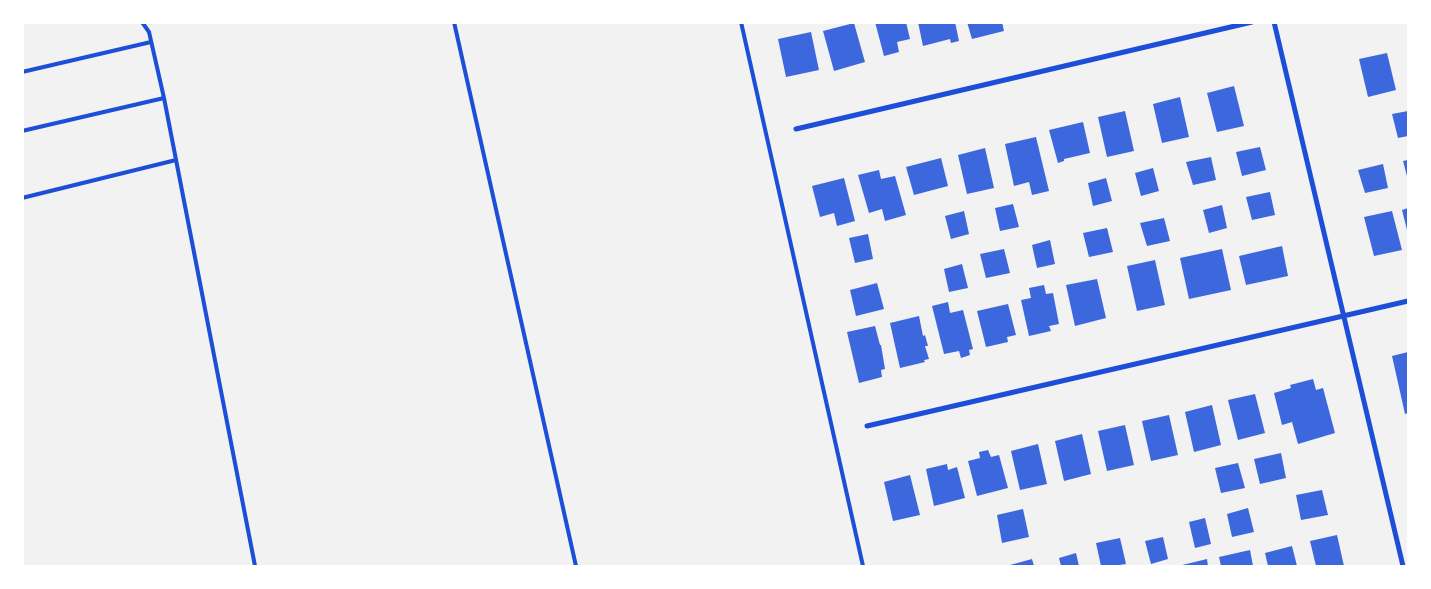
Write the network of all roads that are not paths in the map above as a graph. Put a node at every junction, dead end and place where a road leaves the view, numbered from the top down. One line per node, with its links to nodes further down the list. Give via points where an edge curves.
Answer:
1 (142, 22): 6 (lane)
2 (454, 22): 17 (lane)
3 (741, 22): 18 (lane)
4 (1252, 22): 9 (street)
5 (1274, 22): 14 (street)
6 (151, 42): 7 (lane); 8 (lane)
7 (22, 72)
8 (164, 98): 10 (lane); 11 (lane)
9 (796, 129)
10 (22, 131)
11 (176, 160): 12 (lane); 16 (lane)
12 (22, 198)
13 (1408, 300): 14 (street)
14 (1343, 316): 15 (street); 19 (street)
15 (867, 426)
16 (255, 566)
17 (576, 566)
18 (863, 566)
19 (1403, 566)

